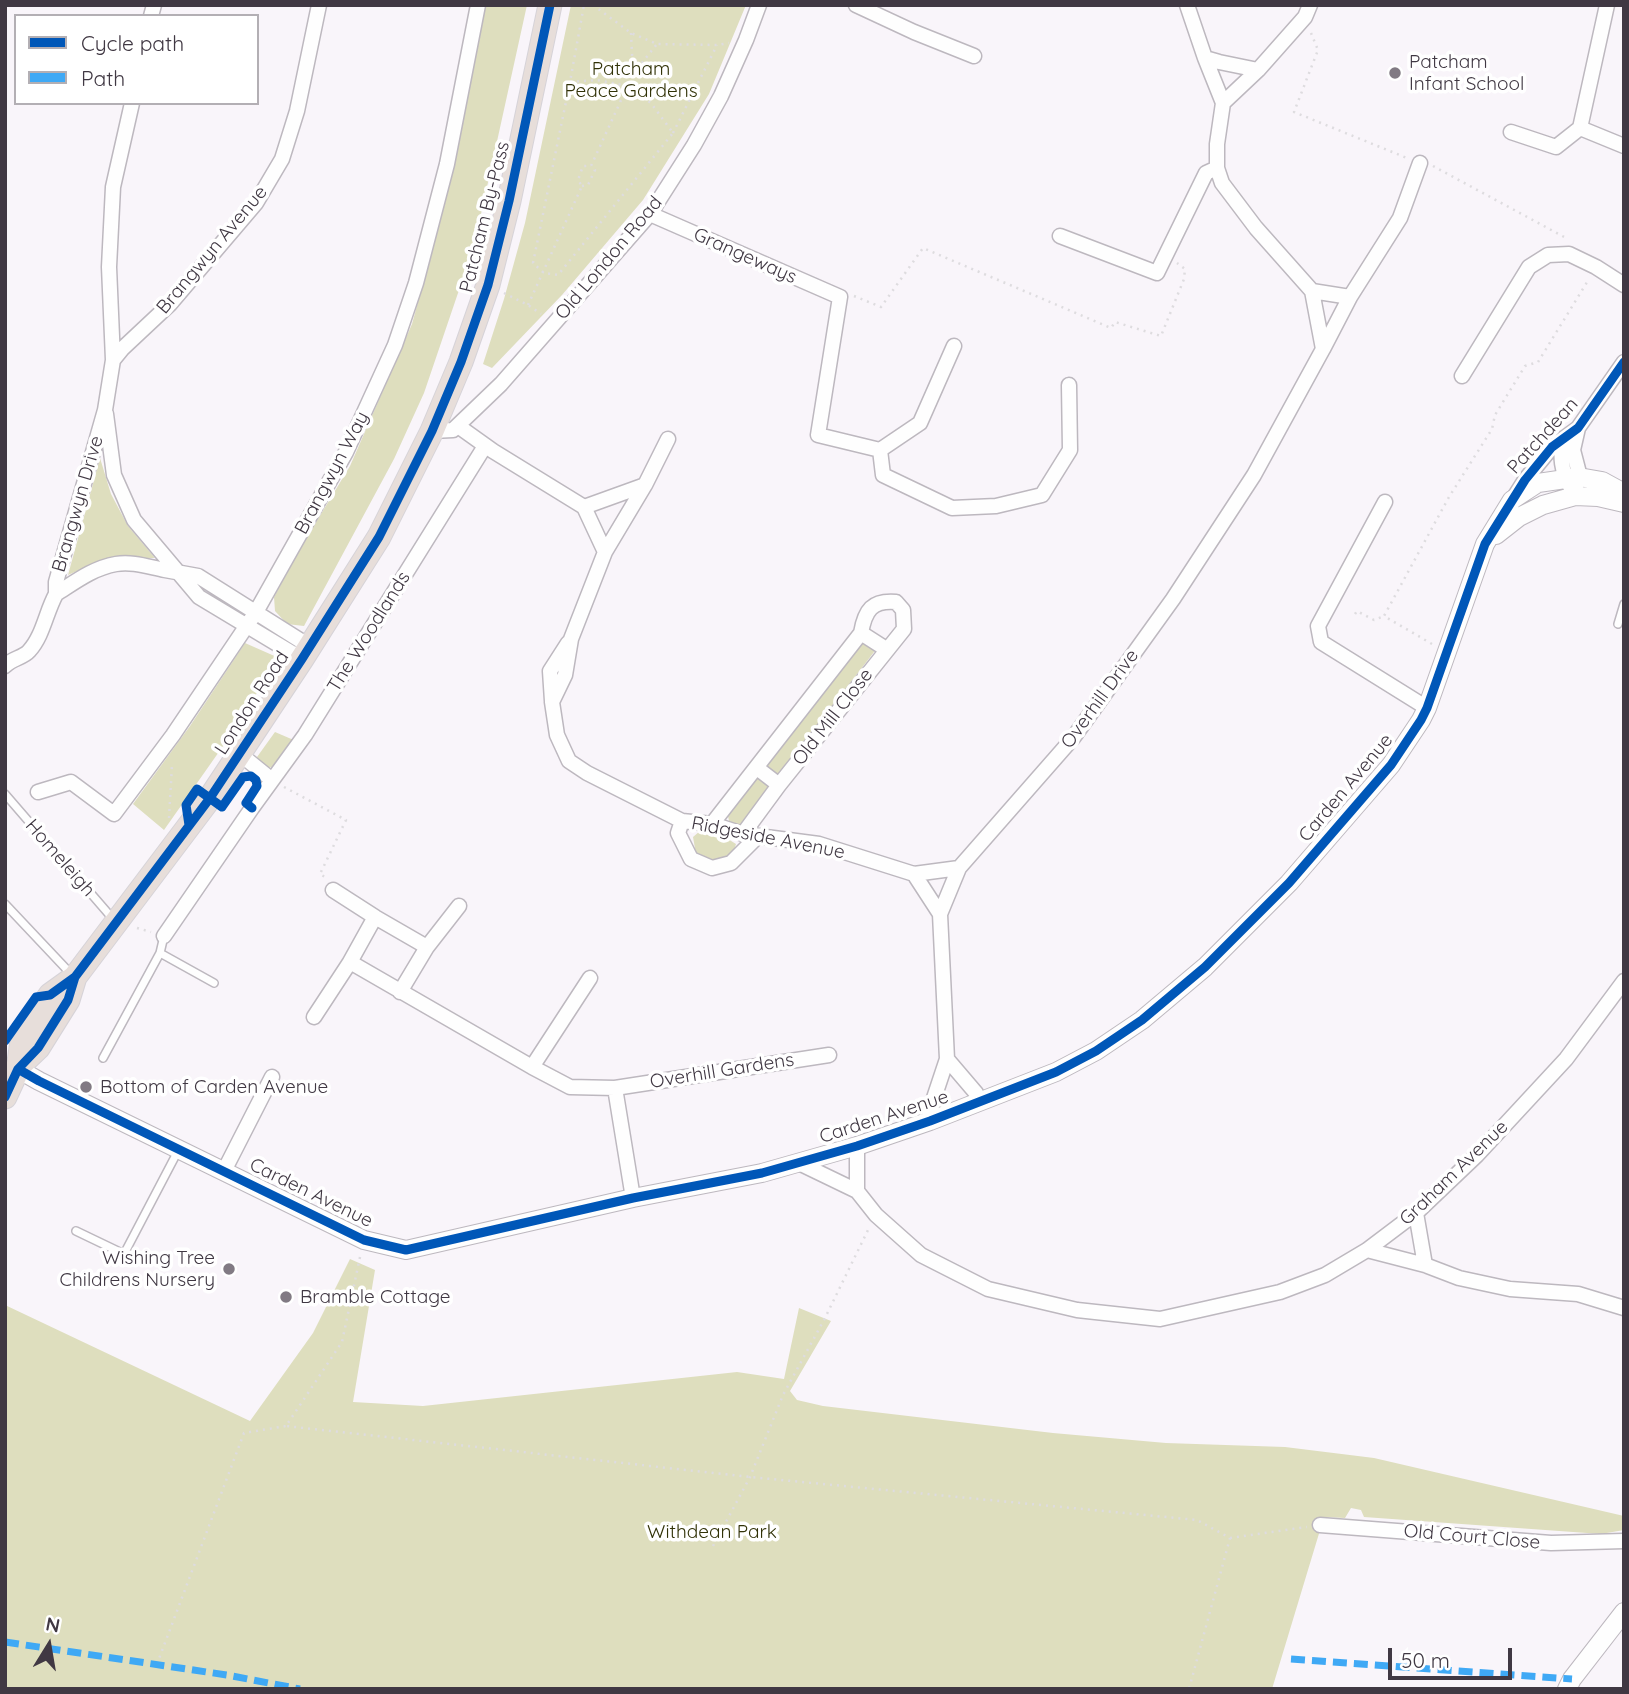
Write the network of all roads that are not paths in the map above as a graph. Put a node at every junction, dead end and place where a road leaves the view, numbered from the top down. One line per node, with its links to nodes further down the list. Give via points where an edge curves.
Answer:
1 (319, 5): 26 (street, Brangwyn Avenue, via 282,159 256,203 170,304)
2 (478, 5): 51 (street, Brangwyn Way, via 447,164 396,345 346,452)
3 (550, 5): 33 (highway, Patcham By-Pass, via 488,285)
4 (759, 5): 19 (street, Old London Road, via 721,96)
5 (856, 5): 9 (street)
6 (1187, 5): 10 (street)
7 (1310, 5): 11 (street)
8 (1607, 5): 14 (street)
9 (974, 56)
10 (1205, 58): 11 (street); 12 (street)
11 (1258, 70): 12 (street)
12 (1223, 103): 18 (street)
13 (132, 105): 26 (street, Brangwyn Drive, via 113,187 108,267)
14 (1580, 128): 15 (street, via 1556,146); 16 (street)
15 (1511, 132)
16 (1624, 146)
17 (1420, 163): 23 (street, Overhill Drive, via 1400,218)
18 (1217, 168): 20 (street, via 1206,173 1157,273); 22 (street, via 1222,183 1256,228)
19 (650, 214): 31 (street, Old London Road, via 501,384); 37 (street, Grangeways, via 840,297 818,435)
20 (1060, 236)
21 (1624, 285): 28 (street, via 1569,254 1548,255 1529,267)
22 (1312, 291): 23 (street); 25 (street)
23 (1350, 297): 25 (street, Overhill Drive)
24 (954, 346): 37 (street, via 920,423)
25 (1323, 349): 68 (street, Overhill Drive, via 1254,475 1173,598 1073,738)
26 (113, 360): 30 (street, Brangwyn Drive)
27 (1624, 362): 32 (street, Patchdean)
28 (1462, 376)
29 (1069, 385): 37 (street, via 1070,450 1042,495 996,506 953,508 883,475)
30 (105, 410): 48 (street, Brangwyn Drive, via 114,475 134,520); 49 (street, Brangwyn Drive)
31 (457, 426): 33 (street); 36 (street)
32 (1578, 428): 35 (street, Patchdean); 38 (street, Patchdean)
33 (432, 431): 56 (highway, London Road, via 379,537)
34 (668, 439): 39 (street, Ridgeside Avenue)
35 (1563, 439): 38 (street, Patchdean, via 1561,462); 42 (street, Patchdean, via 1545,453)
36 (485, 446): 45 (street); 61 (street, The Woodlands, via 305,735)
37 (880, 450)
38 (1572, 477): 40 (street, via 1602,481); 41 (street, Patchdean); 42 (street, Carden Avenue, via 1538,483)
39 (645, 485): 45 (street); 47 (street, Ridgeside Avenue)
40 (1624, 493)
41 (1575, 496): 44 (street, Carden Avenue); 46 (street, Carden Avenue, via 1519,517)
42 (1512, 500): 46 (street, Carden Avenue)
43 (1385, 502): 58 (street, via 1318,626 1321,642)
44 (1624, 503)
45 (584, 507): 47 (street)
46 (1485, 544): 58 (street, Carden Avenue)
47 (605, 552): 65 (street, Ridgeside Avenue, via 571,639 550,671 557,735 569,761 587,774)
48 (178, 571): 49 (street, Brangwyn Drive, via 117,563 84,575); 51 (street, Brangwyn Drive, via 198,576); 53 (street, Brangwyn Drive, via 199,597)
49 (56, 594): 57 (street, via 27,654)
50 (1624, 604): 52 (lane)
51 (256, 611): 53 (street, Brangwyn Way); 56 (street, Brangwyn Drive)
52 (1618, 624)
53 (246, 626): 56 (street, Brangwyn Drive); 63 (street, Brangwyn Way, via 114,814 71,782)
54 (861, 633): 55 (street, Old Mill Close); 55 (street, Old Mill Close, via 865,614 875,604 896,602 903,610 904,629); 60 (street, Old Mill Close)
55 (886, 649): 62 (street, Old Mill Close)
56 (306, 652): 59 (highway, London Road)
57 (5, 666)
58 (1427, 708): 94 (street, Carden Avenue, via 1391,765 1289,883 1205,967 1142,1020 1096,1051)
59 (240, 754): 61 (street); 75 (highway, London Road)
60 (757, 768): 62 (street, Old Mill Close); 66 (street, Old Mill Close)
61 (272, 780): 76 (street, The Woodlands)
62 (779, 785): 67 (street, Old Mill Close)
63 (38, 792)
64 (5, 794): 75 (lane, Homeleigh)
65 (682, 821): 66 (street, Ridgeside Avenue); 67 (street, Old Mill Close, via 678,833 691,859 712,868 731,863)
66 (712, 824): 67 (street, Ridgeside Avenue)
67 (751, 835): 69 (street, Ridgeside Avenue, via 819,844)
68 (959, 868): 69 (street, Ridgeside Avenue); 73 (street, Overhill Drive)
69 (914, 874): 73 (street)
70 (333, 890): 74 (street)
71 (5, 904): 80 (lane)
72 (458, 906): 77 (street)
73 (940, 914): 88 (street, Overhill Drive)
74 (375, 917): 77 (street); 79 (street)
75 (115, 922): 80 (highway, London Road)
76 (164, 936): 78 (lane)
77 (427, 947): 84 (street)
78 (160, 953): 83 (lane); 87 (lane)
79 (350, 962): 84 (street, Overhill Gardens); 85 (street)
80 (75, 977): 90 (highway, London Road, via 68,1000 38,1048)
81 (590, 978): 89 (street)
82 (1624, 981): 102 (street, Graham Avenue, via 1566,1059)
83 (214, 983)
84 (400, 992): 89 (street, Overhill Gardens)
85 (314, 1017)
86 (829, 1055): 92 (street, Overhill Gardens)
87 (103, 1058)
88 (947, 1059): 94 (street); 95 (street, Overhill Drive)
89 (532, 1068): 92 (street, Overhill Gardens, via 570,1087)
90 (11, 1071): 93 (highway, London Road); 97 (street, Carden Avenue)
91 (272, 1077): 99 (street)
92 (615, 1088): 101 (street)
93 (5, 1097)
94 (980, 1102): 95 (street, Carden Avenue)
95 (930, 1121): 96 (street, Carden Avenue)
96 (857, 1146): 98 (street, Carden Avenue); 100 (street)
97 (179, 1148): 99 (street, Carden Avenue); 103 (lane, via 124,1254)
98 (799, 1163): 100 (street, Graham Avenue); 101 (street, Carden Avenue)
99 (224, 1171): 101 (street, Carden Avenue, via 364,1240 406,1250)
100 (857, 1191): 104 (street, Graham Avenue, via 876,1215 921,1255 988,1289 1077,1310 1160,1319 1280,1292 1325,1275)
101 (634, 1198)
102 (1416, 1213): 104 (street, Graham Avenue); 105 (street)
103 (76, 1231)
104 (1367, 1250): 105 (street)
105 (1425, 1265): 106 (street, via 1510,1289 1578,1294)
106 (1624, 1307)
107 (1321, 1525): 108 (street, Old Court Close, via 1551,1543)
108 (1624, 1541)
109 (1624, 1612): 110 (street)
110 (1567, 1689)

